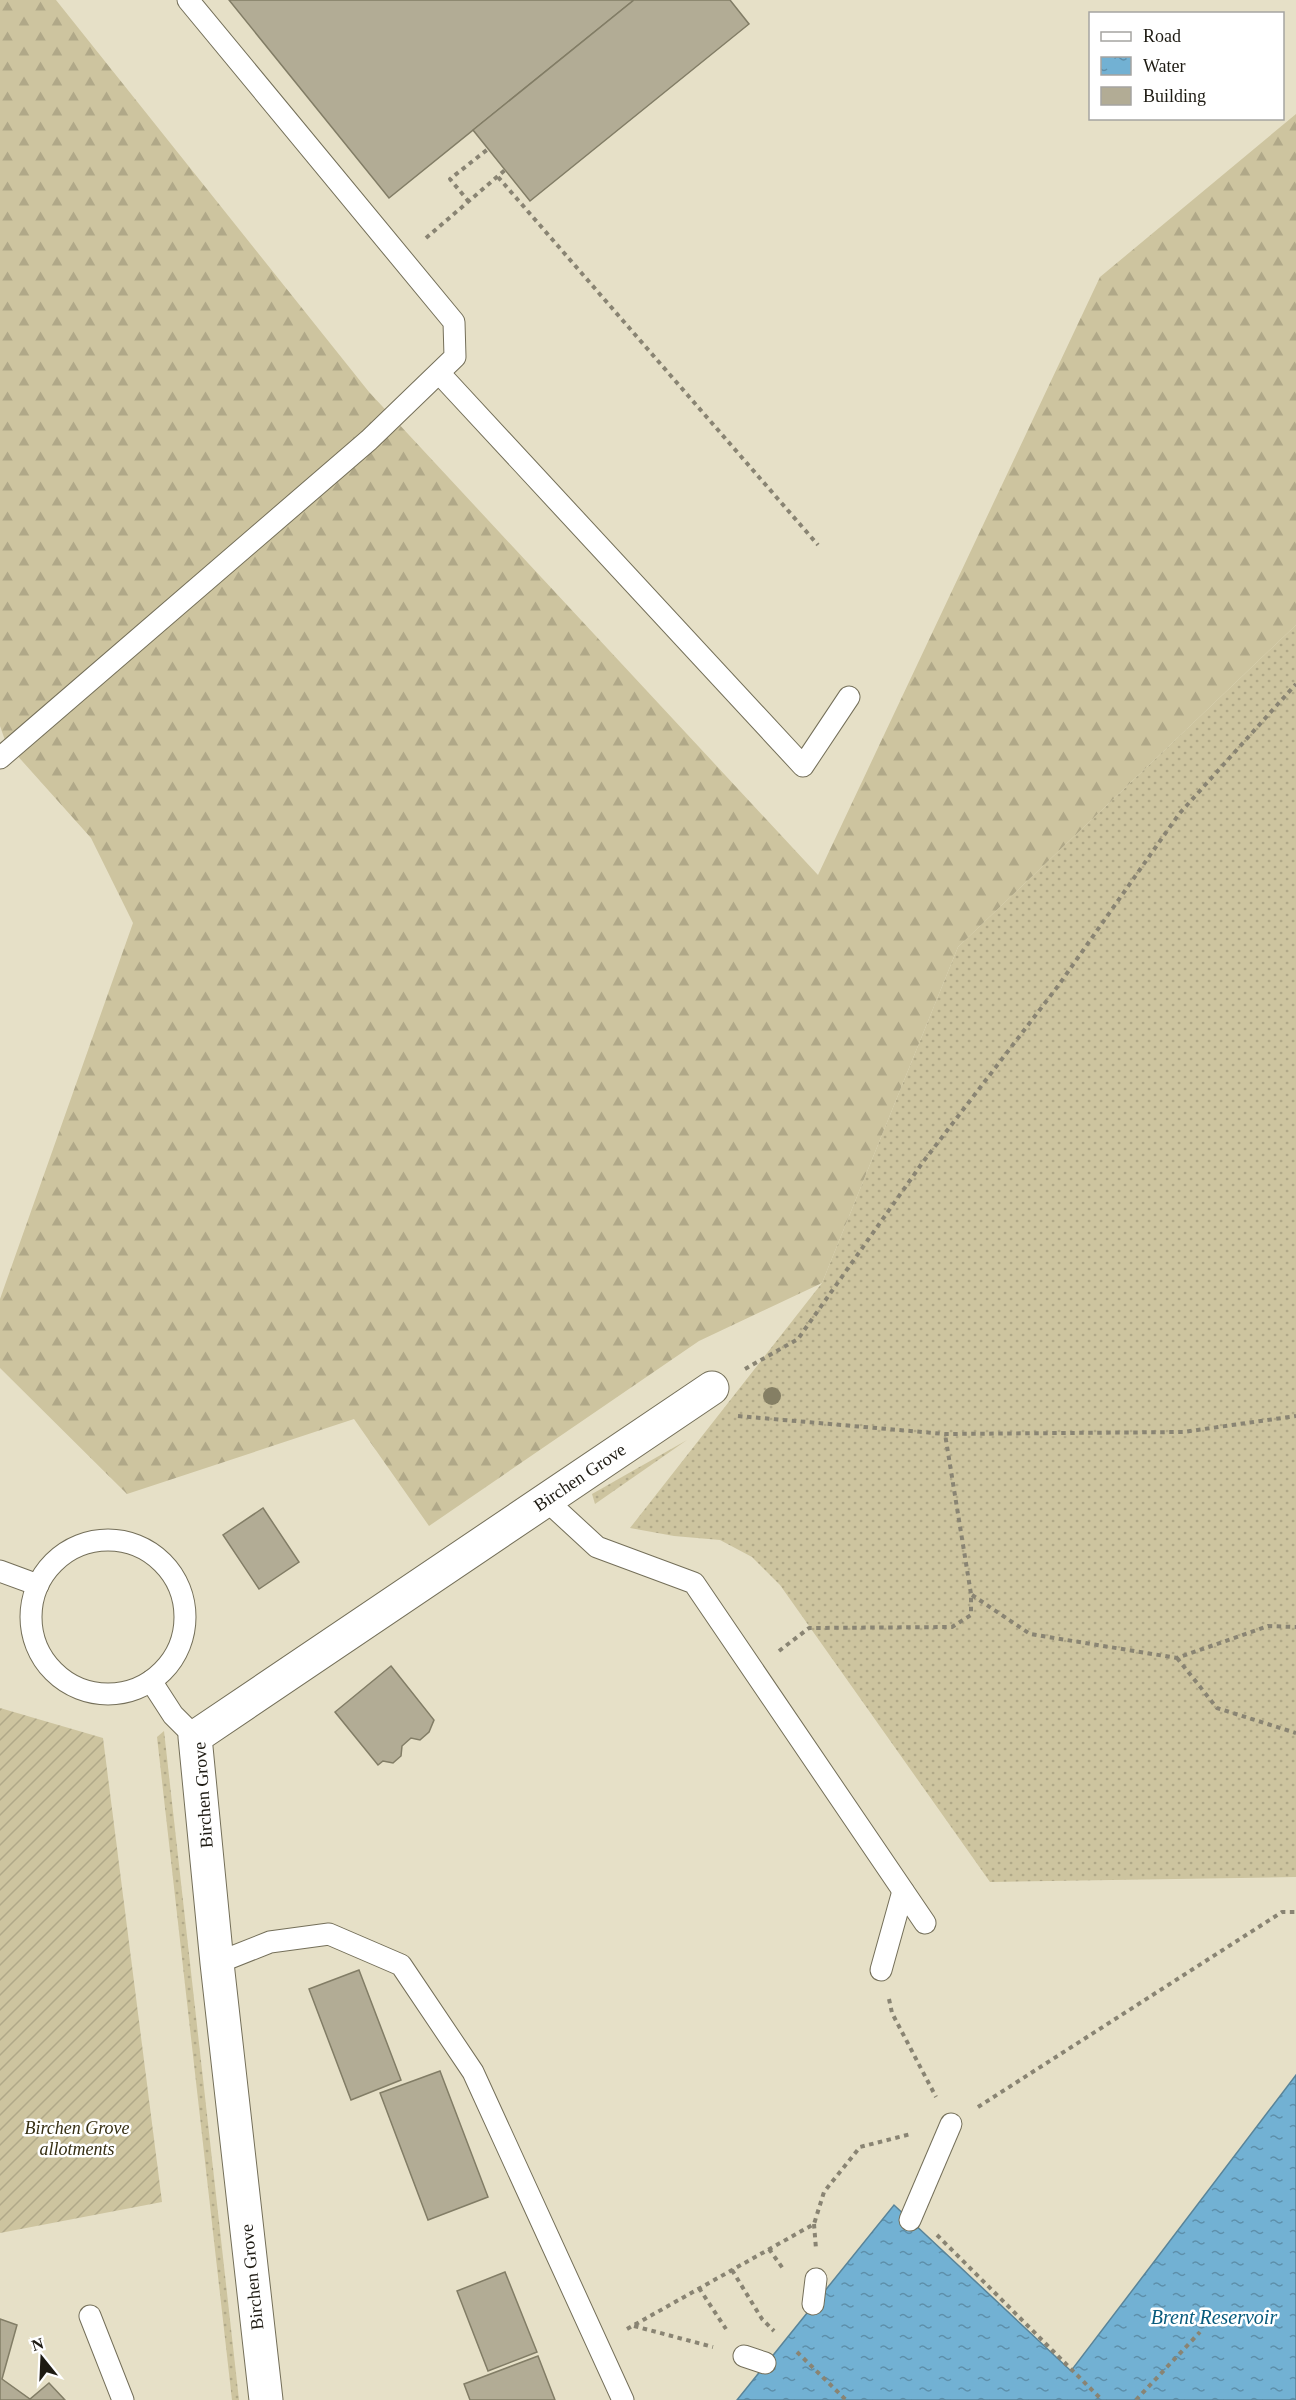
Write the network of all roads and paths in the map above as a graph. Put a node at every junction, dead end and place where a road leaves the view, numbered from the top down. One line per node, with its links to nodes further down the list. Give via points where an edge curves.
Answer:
1 (188, 0): 6 (lane)
2 (488, 149): 5 (path, via 450,179)
3 (505, 170): 4 (path)
4 (498, 177): 5 (path); 8 (path)
5 (469, 202): 6 (path)
6 (403, 258): 7 (lane, via 454,322 456,357)
7 (440, 374): 10 (lane, via 803,766); 11 (lane, via 369,440)
8 (818, 545)
9 (1296, 684): 12 (path, via 1179,814 1058,986 923,1162 798,1339)
10 (849, 697)
11 (0, 758)
12 (712, 1388): 16 (street, Birchen Grove)
13 (734, 1416): 15 (path)
14 (1296, 1416): 15 (path, via 1183,1432)
15 (945, 1434): 19 (path)
16 (546, 1500): 22 (lane, via 597,1546 694,1583); 25 (street, Birchen Grove)
17 (0, 1570): 18 (lane)
18 (38, 1585): 23 (lane, via 32,1606 32,1629 39,1651 52,1670 70,1684 91,1692 114,1694); 23 (lane, via 52,1564 71,1549 96,1541 121,1541 144,1548 165,1564 179,1584 185,1609 184,1634 174,1657)
19 (971, 1594): 21 (path, via 1030,1634); 22 (path, via 971,1615 952,1627 809,1628)
20 (1296, 1627): 21 (path, via 1268,1626)
21 (1178, 1658): 24 (path, via 1217,1708)
22 (754, 1670): 26 (lane)
23 (151, 1681): 25 (lane, via 172,1715)
24 (1296, 1733)
25 (195, 1737): 29 (street, Birchen Grove)
26 (903, 1891): 28 (lane); 30 (lane)
27 (1296, 1911): 31 (path, via 1282,1912)
28 (925, 1923)
29 (217, 1963): 39 (lane, via 270,1942 329,1934 401,1965 473,2072); 43 (street, Birchen Grove)
30 (880, 1970): 31 (path, via 892,2013)
31 (951, 2124): 32 (lane); 34 (path, via 860,2146 824,2192 814,2224)
32 (912, 2216): 45 (path)
33 (816, 2279): 35 (lane)
34 (699, 2288): 37 (path); 40 (path)
35 (813, 2304)
36 (90, 2316): 42 (lane)
37 (633, 2326): 39 (path); 40 (path)
38 (1200, 2331): 46 (path)
39 (598, 2345): 44 (lane)
40 (744, 2356): 41 (lane)
41 (765, 2363)
42 (123, 2400)
43 (266, 2400)
44 (623, 2400)
45 (1102, 2400)
46 (1136, 2400)

